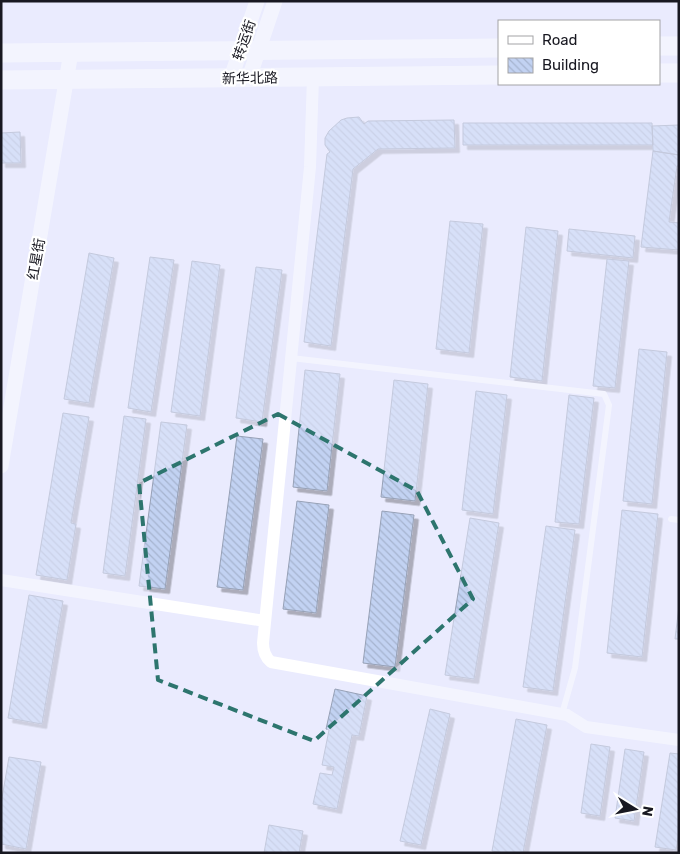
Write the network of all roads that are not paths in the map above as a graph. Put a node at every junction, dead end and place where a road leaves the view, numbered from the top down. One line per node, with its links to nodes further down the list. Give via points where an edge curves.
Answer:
1 (257, 1): 6 (street, 转运街)
2 (275, 1): 6 (street, 转运街)
3 (660, 46): 4 (main road)
4 (679, 46)
5 (498, 48): 6 (main road, 新华北路)
6 (250, 50): 7 (main road, 新华北路); 13 (street, 转运街)
7 (71, 52): 8 (main road, 新华北路); 14 (street, 红星街)
8 (1, 53)
9 (660, 73): 10 (main road)
10 (679, 73)
11 (498, 75): 12 (main road, 新华北路)
12 (313, 77): 13 (main road, 新华北路); 16 (street, via 310,167)
13 (240, 78): 14 (main road, 新华北路)
14 (66, 79): 15 (main road, 新华北路); 17 (street, 红星街)
15 (1, 80)
16 (291, 358): 21 (street); 22 (lane, via 604,394 609,406 575,668)
17 (1, 466)
18 (671, 519): 19 (lane)
19 (679, 520)
20 (1, 580): 21 (street)
21 (265, 621): 22 (street, via 264,651 271,662)
22 (562, 714): 23 (street, via 586,727)
23 (679, 740)

